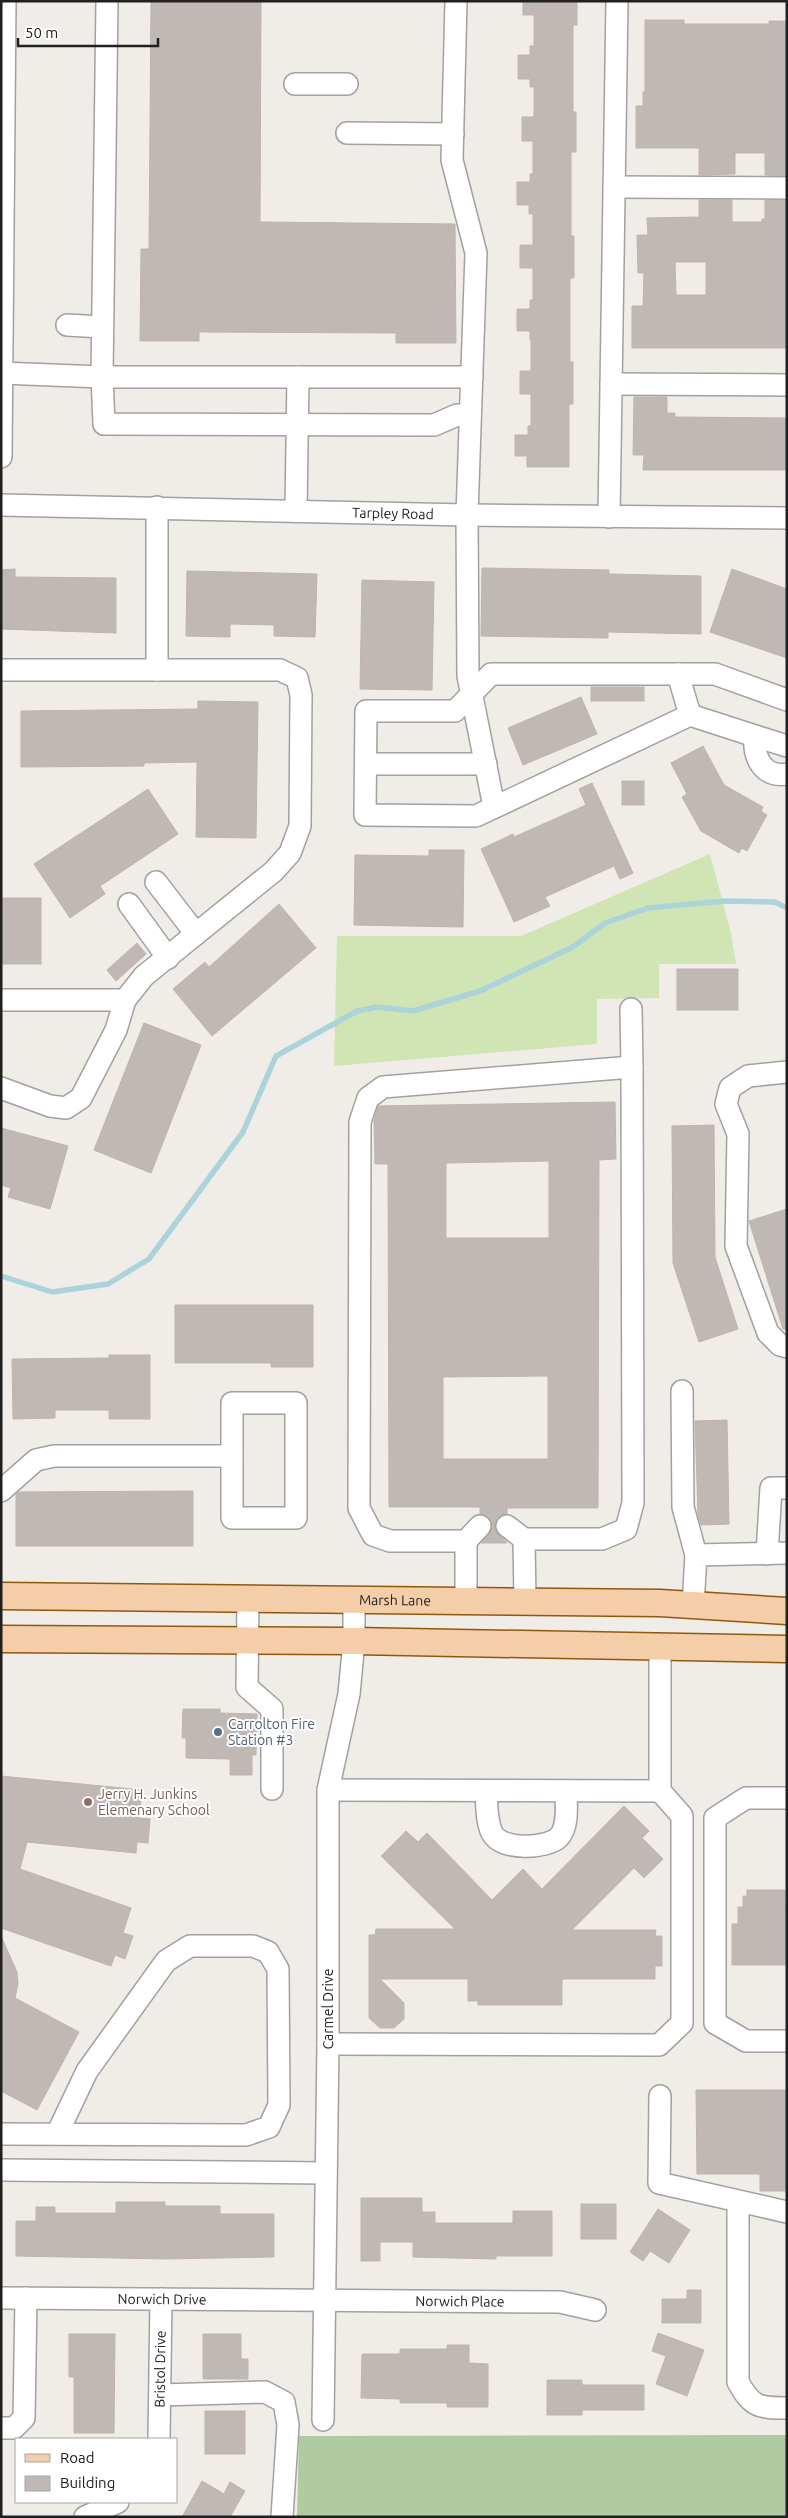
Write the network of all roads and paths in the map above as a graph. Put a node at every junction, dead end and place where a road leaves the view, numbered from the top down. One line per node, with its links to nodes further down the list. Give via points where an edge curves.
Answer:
1 (5, 1): 7 (street)
2 (107, 1): 14 (street)
3 (456, 1): 9 (street)
4 (617, 1): 11 (street)
5 (294, 84): 6 (street)
6 (346, 84)
7 (3, 124): 10 (street)
8 (346, 133): 9 (street)
9 (453, 134): 18 (street, via 452,160 476,253)
10 (3, 176): 15 (street)
11 (614, 187): 12 (street); 19 (street)
12 (787, 188)
13 (67, 325): 14 (street)
14 (102, 327): 16 (street)
15 (2, 373): 16 (street); 23 (street)
16 (102, 377): 17 (street); 22 (street, via 104,424)
17 (298, 377): 18 (street); 22 (street)
18 (472, 377): 21 (street)
19 (612, 384): 20 (street); 28 (street)
20 (787, 385)
21 (470, 416): 22 (street, via 457,415 434,425); 27 (street)
22 (297, 426): 26 (street)
23 (1, 458)
24 (1, 505): 25 (street, Tarpley Road)
25 (157, 507): 26 (street, Tarpley Road); 31 (street)
26 (296, 511): 27 (street, Tarpley Road)
27 (467, 515): 28 (street, Tarpley Road); 33 (street, via 468,676)
28 (609, 517): 29 (street, Tarpley Road)
29 (787, 518)
30 (1, 670): 31 (street)
31 (157, 670): 44 (street, via 280,670 297,678 301,695 300,826 290,853 274,871)
32 (678, 674): 33 (street, via 491,674); 34 (street, via 715,674); 35 (street)
33 (471, 694): 38 (street, via 455,711 366,711); 39 (street)
34 (787, 700)
35 (690, 715): 36 (street); 41 (street)
36 (755, 736): 37 (street); 40 (street, via 753,750 761,767 772,773)
37 (787, 746)
38 (366, 764): 39 (street); 41 (street, via 365,815 476,816)
39 (486, 764): 41 (street)
40 (787, 774)
41 (494, 807)
42 (156, 882): 44 (street)
43 (129, 904): 45 (street)
44 (196, 934): 45 (street)
45 (168, 958): 47 (street, via 144,976)
46 (1, 1000): 47 (street)
47 (125, 1000): 51 (street, via 116,1030 81,1098 66,1108 50,1106)
48 (631, 1009): 49 (street)
49 (632, 1068): 58 (street, via 633,1503 626,1529 602,1539); 64 (street, via 383,1087 368,1098 360,1122 359,1508 373,1535 390,1541 473,1533)
50 (787, 1072): 52 (street, via 748,1076 730,1088 726,1104 738,1134 736,1246 768,1333 780,1345)
51 (1, 1088)
52 (787, 1347)
53 (682, 1390): 60 (street, via 683,1507)
54 (232, 1456): 54 (street, via 232,1518 296,1518 296,1403 232,1403); 56 (street, via 54,1456 36,1460)
55 (787, 1488): 59 (street, via 770,1488)
56 (1, 1491)
57 (507, 1526): 58 (street)
58 (524, 1539): 65 (street)
59 (777, 1554): 60 (street)
60 (696, 1555): 66 (street)
61 (1, 1596): 62 (main road, Marsh Lane)
62 (248, 1599): 63 (main road, Marsh Lane); 70 (street)
63 (354, 1600): 64 (main road, Marsh Lane); 69 (street, Carmel Drive)
64 (466, 1601): 65 (main road, Marsh Lane)
65 (525, 1602): 66 (main road, Marsh Lane)
66 (693, 1605): 67 (main road, Marsh Lane)
67 (787, 1611)
68 (1, 1639): 70 (main road)
69 (354, 1641): 70 (main road); 71 (main road); 74 (street, Carmel Drive, via 349,1694)
70 (247, 1642): 73 (street, via 247,1687 272,1709)
71 (660, 1647): 72 (main road); 77 (street)
72 (787, 1649)
73 (272, 1789)
74 (328, 1790): 75 (street); 80 (street, Carmel Drive)
75 (486, 1791): 76 (street); 76 (street, via 493,1835 507,1845 544,1846 560,1836 566,1821)
76 (566, 1791): 77 (street)
77 (660, 1791): 80 (street, via 682,1816 682,2023 659,2046)
78 (787, 1798): 79 (street, via 746,1798 715,1818 715,2024 746,2041)
79 (787, 2041)
80 (328, 2044): 85 (street, Carmel Drive)
81 (660, 2096): 86 (street, via 659,2183)
82 (1, 2134): 83 (street)
83 (57, 2134): 83 (street, via 246,2135 269,2127 279,2105 278,1969 268,1952 252,1946 190,1946 166,1961 87,2071)
84 (1, 2170): 85 (street)
85 (326, 2173): 91 (street, Carmel Drive)
86 (738, 2202): 87 (street); 94 (street, via 738,2382 749,2401 768,2408)
87 (787, 2212)
88 (1, 2298): 89 (street, Norwich Drive)
89 (26, 2298): 90 (street, Norwich Drive); 96 (street, via 24,2418 14,2428)
90 (161, 2299): 91 (street, Norwich Drive); 93 (street, Bristol Drive)
91 (323, 2300): 92 (street, Norwich Place, via 560,2302); 95 (street, Carmel Drive)
92 (595, 2310)
93 (160, 2395): 97 (street, Bristol Drive); 100 (street, via 265,2392 284,2402 288,2426)
94 (787, 2408)
95 (323, 2420)
96 (1, 2428)
97 (160, 2438)
98 (116, 2503): 99 (street)
99 (86, 2517)
100 (282, 2517)

